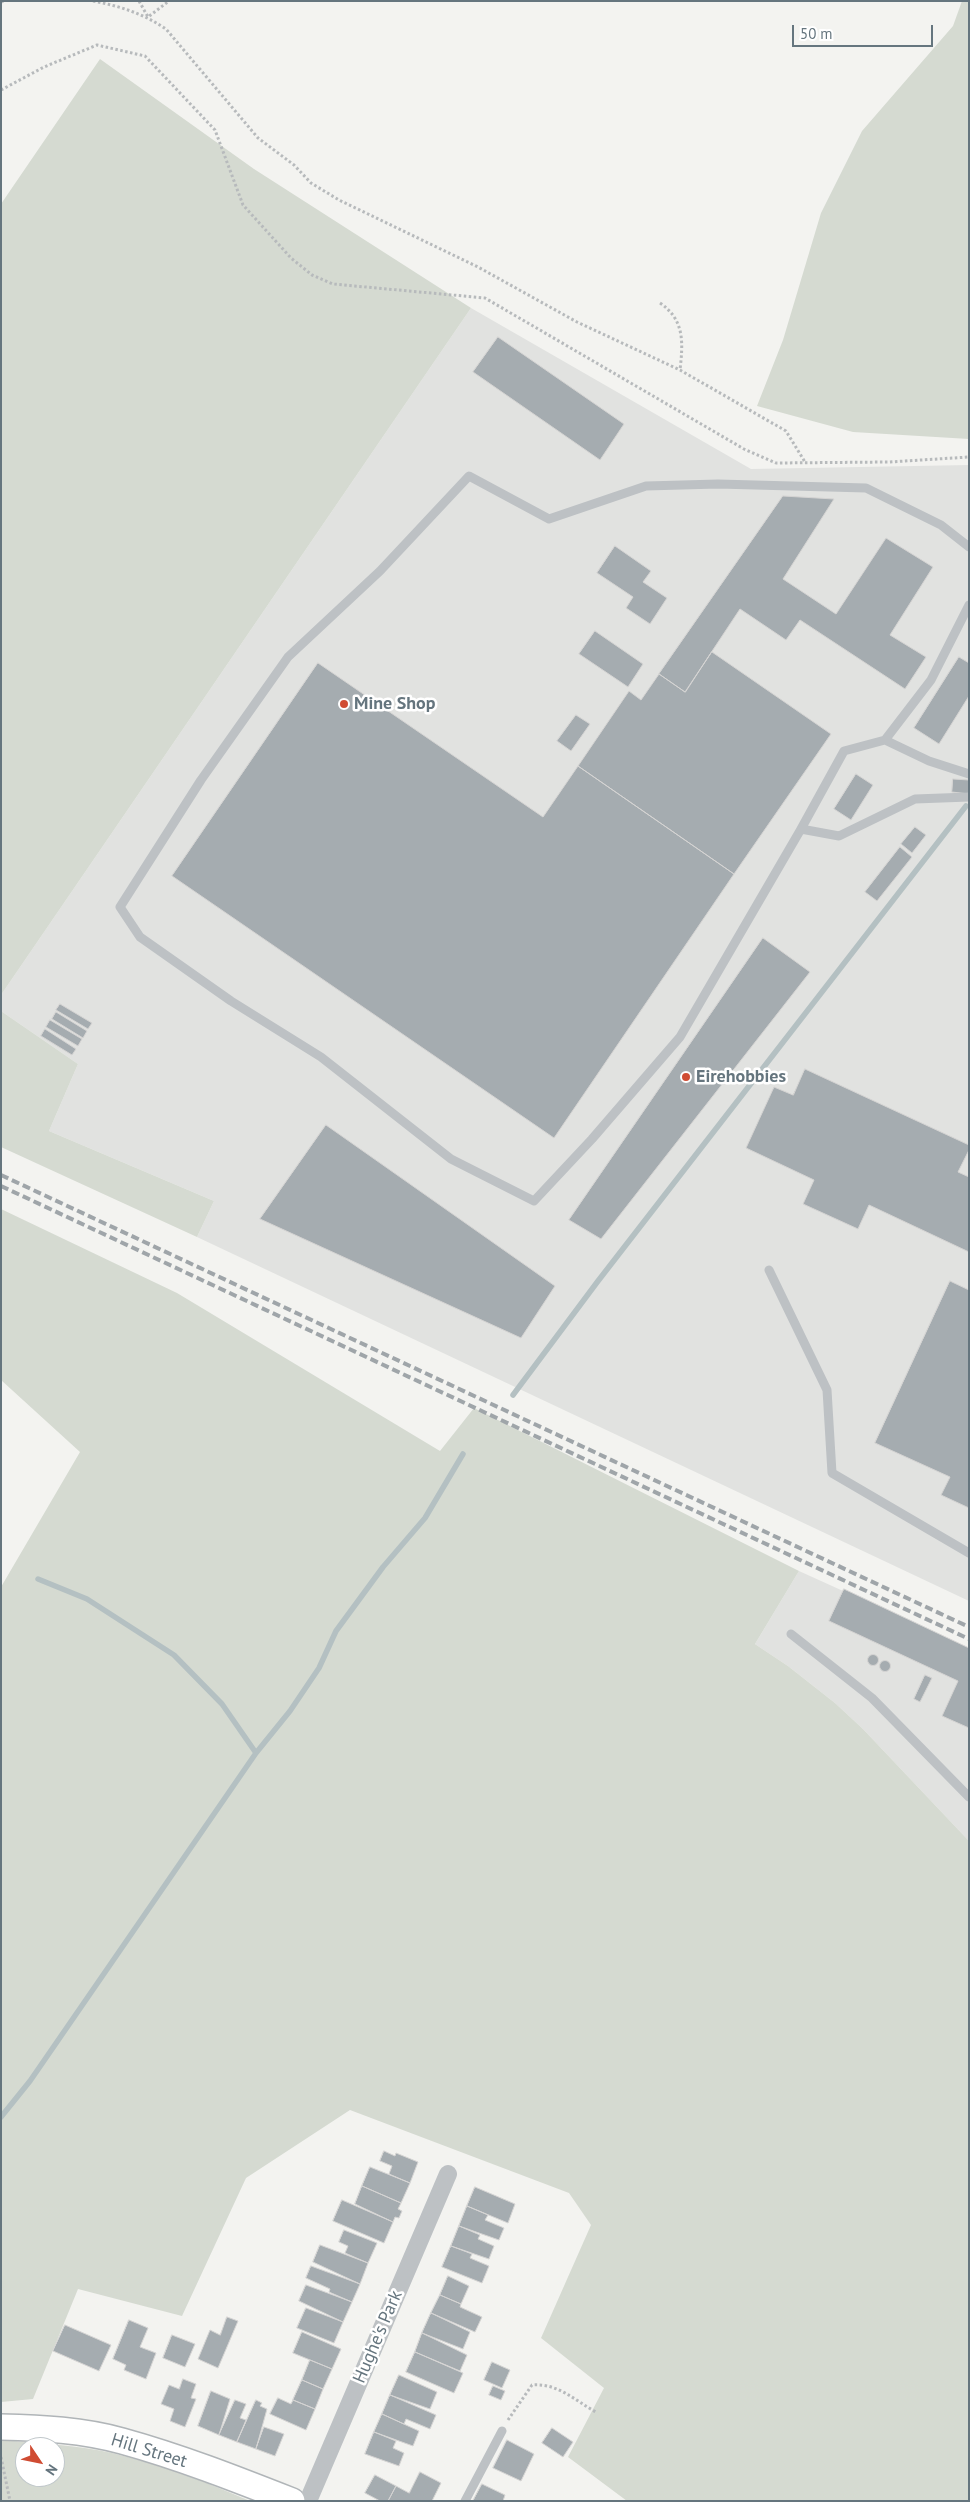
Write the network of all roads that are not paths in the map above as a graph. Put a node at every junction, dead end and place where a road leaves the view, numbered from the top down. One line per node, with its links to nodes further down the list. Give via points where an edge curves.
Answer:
1 (969, 547): 6 (lane, via 941,525 866,488 718,484 646,486 549,519 469,476 380,571 288,657 201,780 120,907 140,938 232,1002 321,1057 451,1159 534,1201 680,1037)
2 (969, 605): 3 (lane, via 931,680)
3 (885, 740): 4 (lane, via 929,761); 6 (lane, via 844,751)
4 (969, 774)
5 (969, 797): 6 (lane, via 915,799 839,836)
6 (800, 828)
7 (769, 1270): 8 (lane, via 827,1390 832,1473)
8 (969, 1553)
9 (791, 1634): 10 (lane, via 872,1698)
10 (969, 1798)
11 (448, 2174): 15 (street, Hughe's Park)
12 (1, 2427): 14 (main road, Hill Street, via 76,2432 122,2441)
13 (502, 2430): 16 (lane)
14 (292, 2501)
15 (308, 2501)
16 (465, 2501)

